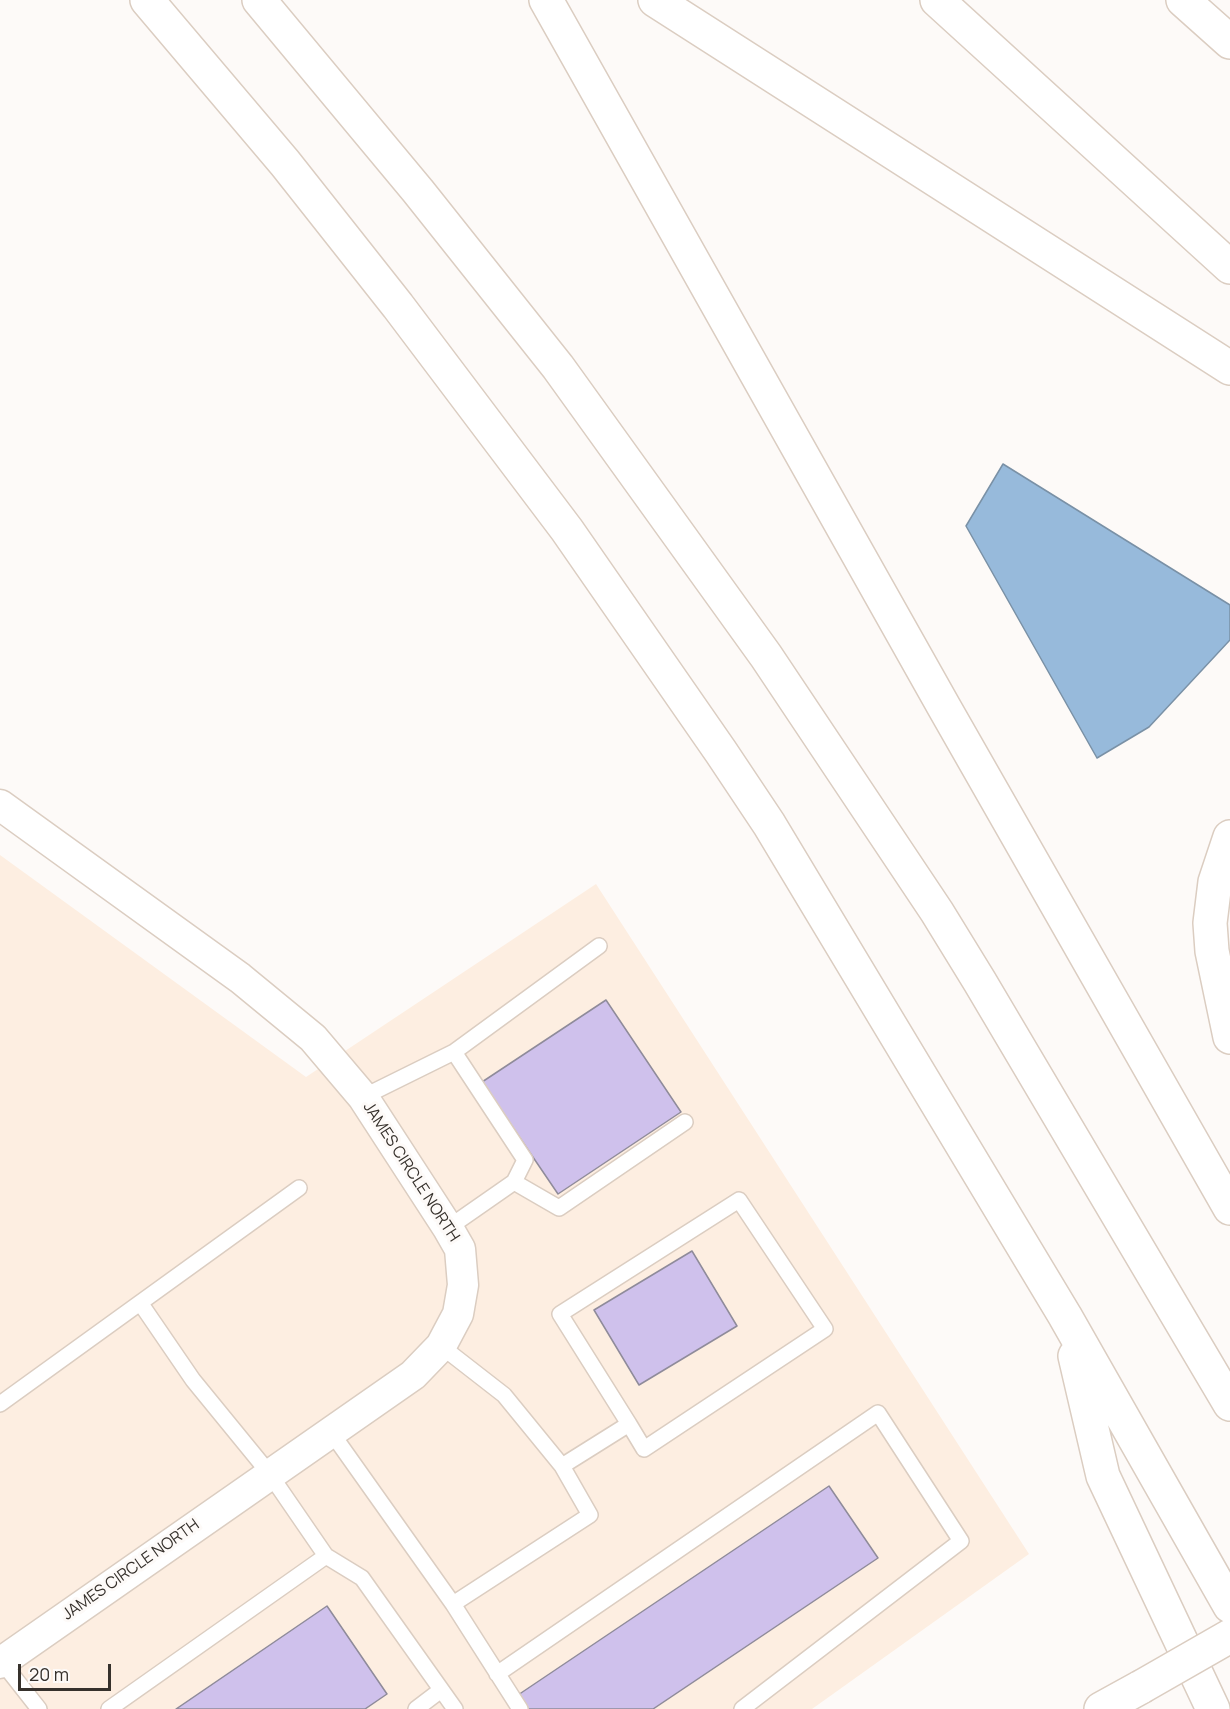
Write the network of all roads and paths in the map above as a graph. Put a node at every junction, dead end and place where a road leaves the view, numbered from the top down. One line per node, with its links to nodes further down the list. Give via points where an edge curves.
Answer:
1 (121, 0): 9 (main road)
2 (147, 0): 9 (main road)
3 (259, 0): 27 (main road, via 558,367 766,656 981,982)
4 (546, 0): 21 (main road)
5 (654, 0): 11 (main road)
6 (937, 0): 10 (main road)
7 (1183, 0): 8 (main road)
8 (1230, 42)
9 (285, 163): 24 (main road, via 567,530 721,752 769,824)
10 (1230, 267)
11 (1230, 368)
12 (0, 805): 17 (street, JAMES CIRCLE NORTH, via 240,978 313,1038)
13 (1230, 837): 15 (main road, via 1215,882 1210,923)
14 (599, 946): 16 (lane)
15 (1230, 1037)
16 (454, 1052): 17 (lane); 19 (lane, via 525,1160)
17 (363, 1097): 22 (street, JAMES CIRCLE NORTH)
18 (685, 1122): 19 (lane, via 559,1208)
19 (514, 1182): 22 (lane)
20 (299, 1188): 23 (lane)
21 (1230, 1208)
22 (448, 1228): 25 (street, JAMES CIRCLE NORTH, via 460,1249 464,1286 458,1314)
23 (141, 1304): 26 (lane); 31 (lane, via 193,1380)
24 (1065, 1316): 34 (main road); 46 (main road, via 1103,1476)
25 (441, 1346): 29 (street, JAMES CIRCLE NORTH, via 413,1375); 30 (lane, via 504,1395)
26 (0, 1404)
27 (1230, 1404)
28 (629, 1424): 28 (lane, via 560,1314 739,1200 825,1329 644,1449); 30 (lane)
29 (331, 1432): 31 (street, JAMES CIRCLE NORTH); 33 (lane)
30 (562, 1466): 33 (lane, via 590,1515)
31 (269, 1473): 32 (lane); 36 (street, JAMES CIRCLE NORTH)
32 (326, 1556): 38 (lane, via 362,1578); 40 (lane)
33 (453, 1604): 37 (lane)
34 (1230, 1606)
35 (1230, 1636): 45 (main road, bridge)
36 (1, 1662): 39 (lane)
37 (497, 1674): 43 (lane); 44 (lane, via 878,1413 961,1541)
38 (441, 1690): 41 (lane); 42 (lane)
39 (39, 1709)
40 (109, 1709)
41 (416, 1709)
42 (455, 1709)
43 (520, 1709)
44 (742, 1709)
45 (1101, 1709)
46 (1213, 1709)

